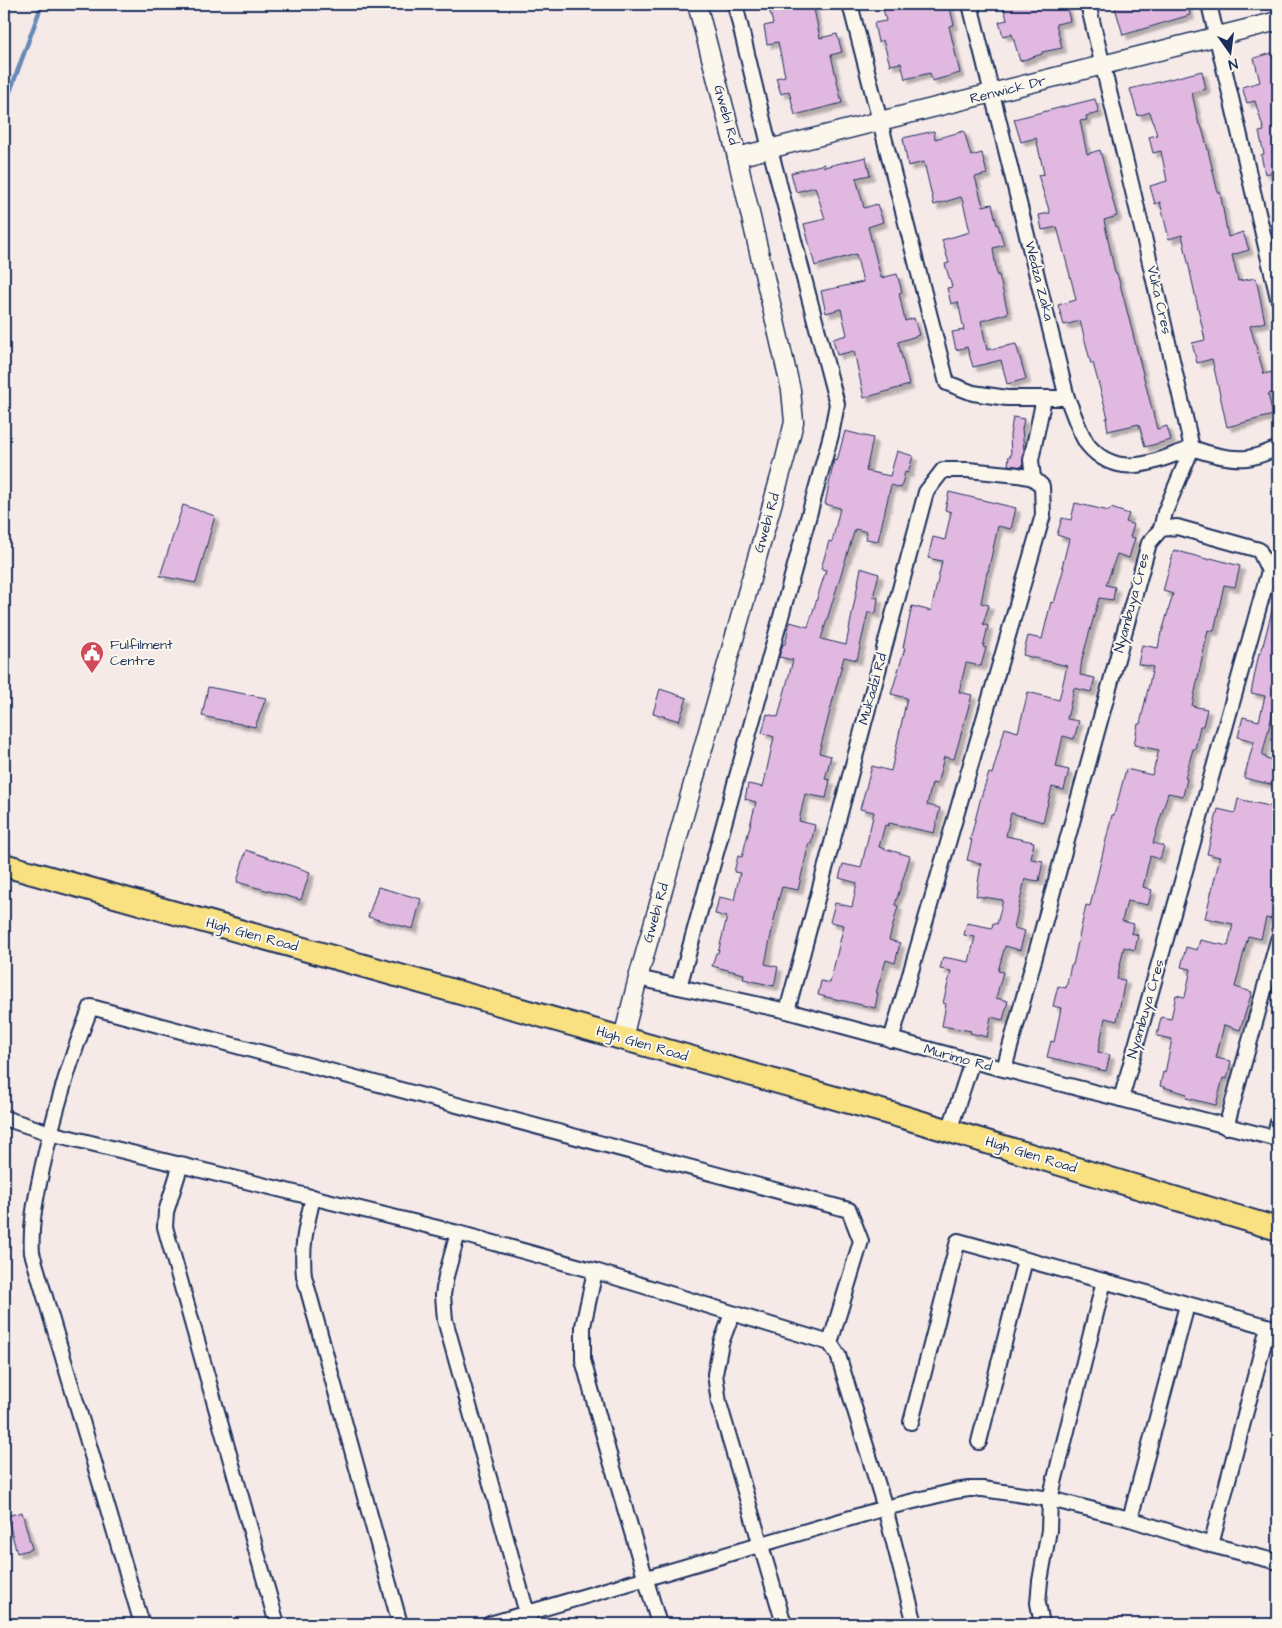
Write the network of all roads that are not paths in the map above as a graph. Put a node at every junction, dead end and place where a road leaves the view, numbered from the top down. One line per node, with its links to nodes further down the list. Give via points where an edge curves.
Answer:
1 (697, 4): 13 (street, Gwebi Rd)
2 (735, 4): 12 (street)
3 (850, 4): 11 (street)
4 (970, 4): 10 (street, Wedza Zaka)
5 (1088, 4): 9 (street, Vuka Cres)
6 (1209, 4): 8 (street)
7 (1278, 21): 8 (street, Renwick Dr)
8 (1218, 37): 9 (street, Renwick Dr); 14 (street)
9 (1103, 65): 10 (street, Renwick Dr); 17 (street, Vuka Cres)
10 (994, 94): 11 (street, Renwick Dr); 16 (street, Wedza Zaka)
11 (880, 121): 12 (street, Renwick Dr); 15 (street, via 947,383 973,393 1007,398)
12 (770, 149): 13 (street, Renwick Dr); 24 (street, via 837,404)
13 (737, 157): 23 (street, Gwebi Rd, via 791,390 794,422)
14 (1278, 298)
15 (1044, 398): 16 (street); 19 (street, via 1031,460)
16 (1067, 398): 17 (street, Wedza Zaka, via 1087,444 1110,462 1134,466 1146,464)
17 (1192, 448): 18 (street, via 1236,459); 20 (street)
18 (1278, 448)
19 (1038, 482): 25 (street, Mukadzi Rd, via 968,470 944,470 926,492); 27 (street, via 1043,515)
20 (1161, 529): 29 (street, Nyambuya Cres, via 1149,543); 30 (street, Nyambuya Cres, via 1176,527 1259,550 1269,571)
21 (4, 865): 26 (main road, High Glen Road)
22 (1278, 940): 33 (street)
23 (638, 978): 24 (street, Murimo Rd); 26 (street, Gwebi Rd)
24 (679, 987): 25 (street, Murimo Rd)
25 (787, 1011): 27 (street, Murimo Rd)
26 (623, 1038): 34 (main road, High Glen Road)
27 (892, 1040): 28 (street, Murimo Rd)
28 (972, 1061): 29 (street, Murimo Rd); 34 (street)
29 (1004, 1069): 30 (street, Murimo Rd)
30 (1121, 1099): 33 (street, Murimo Rd)
31 (4, 1118): 35 (street)
32 (1278, 1122): 36 (street)
33 (1226, 1127): 36 (street, Murimo Rd)
34 (949, 1131): 39 (main road, High Glen Road)
35 (50, 1132): 37 (street); 47 (street, via 90,1007 849,1210 861,1241); 58 (street, via 32,1216 32,1253)
36 (1276, 1139)
37 (181, 1164): 38 (street); 59 (street, via 166,1212 165,1227)
38 (313, 1197): 40 (street); 60 (street, via 304,1235 304,1276)
39 (1278, 1229)
40 (458, 1234): 42 (street); 57 (street, via 443,1295 445,1320)
41 (1025, 1260): 43 (street); 48 (street, via 958,1241); 49 (street)
42 (595, 1272): 45 (street); 56 (street, via 583,1326 583,1360)
43 (1104, 1281): 44 (street); 50 (street)
44 (1187, 1305): 46 (street); 52 (street)
45 (732, 1314): 47 (street); 53 (street, via 721,1343 715,1374 718,1403)
46 (1273, 1328): 54 (street)
47 (830, 1343): 51 (street, via 838,1355)
48 (912, 1422)
49 (979, 1442)
50 (1050, 1499): 51 (street, via 969,1489); 52 (street); 65 (street, via 1049,1530 1038,1604)
51 (885, 1508): 53 (street); 64 (street)
52 (1130, 1519): 54 (street)
53 (761, 1544): 56 (street); 63 (street)
54 (1211, 1545): 55 (street)
55 (1278, 1562)
56 (646, 1579): 57 (street); 62 (street)
57 (528, 1619): 61 (street)
58 (142, 1624)
59 (277, 1624)
60 (400, 1624)
61 (490, 1624)
62 (659, 1624)
63 (784, 1624)
64 (915, 1624)
65 (1042, 1624)

